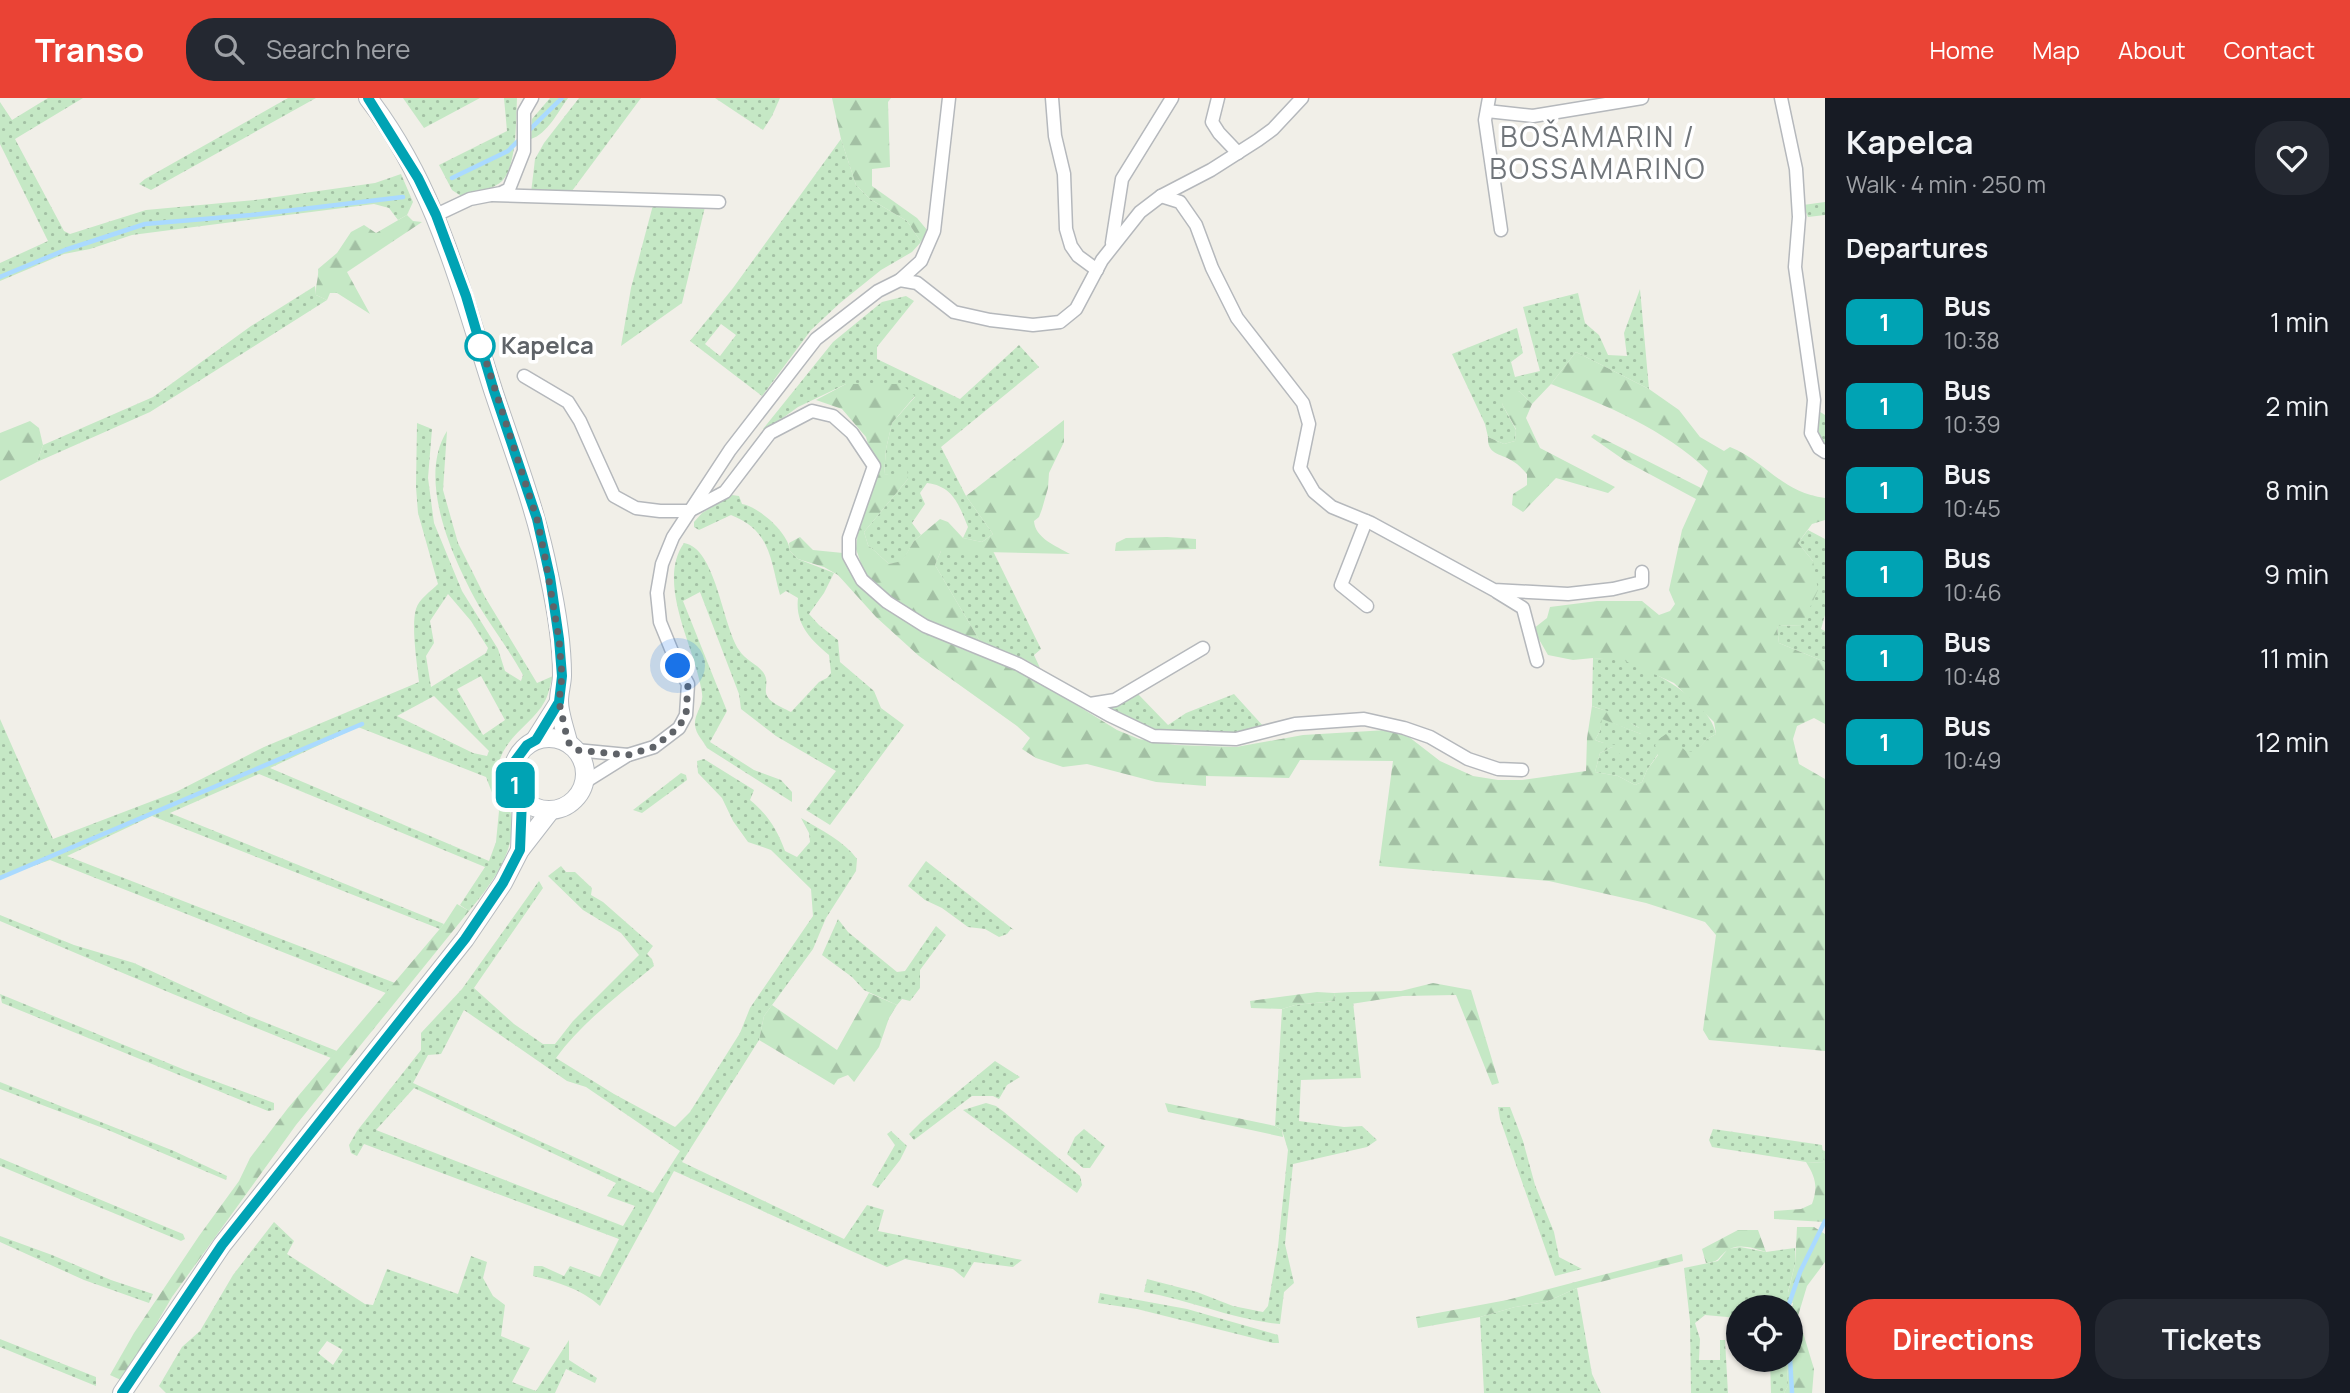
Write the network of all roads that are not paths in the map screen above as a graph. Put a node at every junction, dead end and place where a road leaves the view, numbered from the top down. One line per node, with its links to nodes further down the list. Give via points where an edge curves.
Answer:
1 (368, 98): 15 (street)
2 (532, 98): 12 (street, via 524,111 524,151 509,189)
3 (949, 98): 19 (street, via 934,231 922,261)
4 (1052, 98): 18 (street, via 1064,174 1066,229 1078,256)
5 (1172, 98): 17 (street, via 1122,179)
6 (1218, 98): 11 (street, via 1212,122)
7 (1301, 98): 11 (street, via 1273,129)
8 (1642, 98): 10 (street, via 1533,116)
9 (1781, 98): 21 (street, via 1796,169 1795,267 1814,400 1811,433)
10 (1488, 104): 16 (street, via 1485,120)
11 (1238, 153): 13 (street)
12 (492, 195): 14 (street); 15 (street, via 470,199)
13 (1161, 196): 17 (street, via 1140,212); 23 (street, via 1180,202 1196,225 1237,318 1303,403 1308,424 1300,468 1305,479 1332,507)
14 (719, 202)
15 (436, 215): 29 (street, via 537,519 559,639)
16 (1501, 230)
17 (1112, 247): 18 (street)
18 (1097, 270): 19 (street, via 1076,309 1060,322 1033,326 954,312 917,283)
19 (900, 281): 22 (street, via 878,291 816,339 759,410)
20 (524, 376): 22 (street, via 568,402 614,496 636,508)
21 (1825, 452)
22 (689, 511): 30 (street, via 725,492 770,433 812,411 833,416 852,433 874,466 849,538 849,556 862,580 925,626 1018,664); 33 (street, via 662,564 657,593 660,622 688,684 686,715 678,728 654,747)
23 (1366, 521): 25 (street); 26 (street, via 1340,585)
24 (1642, 572): 25 (street, via 1642,582 1613,589 1568,594)
25 (1494, 590): 28 (street, via 1523,608)
26 (1367, 606)
27 (1203, 648): 30 (street, via 1115,700)
28 (1537, 661)
29 (559, 702): 31 (street); 32 (street)
30 (1090, 704): 34 (street, via 1153,736 1199,739 1236,739 1295,724 1364,719 1430,737 1468,759 1498,769)
31 (536, 740): 32 (street, via 557,738); 36 (street, via 520,752 512,771)
32 (572, 746): 33 (street); 35 (street, via 583,760)
33 (628, 755): 35 (street)
34 (1522, 771)
35 (585, 782): 37 (street, via 573,802)
36 (522, 799): 37 (street); 38 (street)
37 (551, 810): 38 (street)
38 (520, 850): 39 (street, via 465,939 222,1245)
39 (122, 1393)

